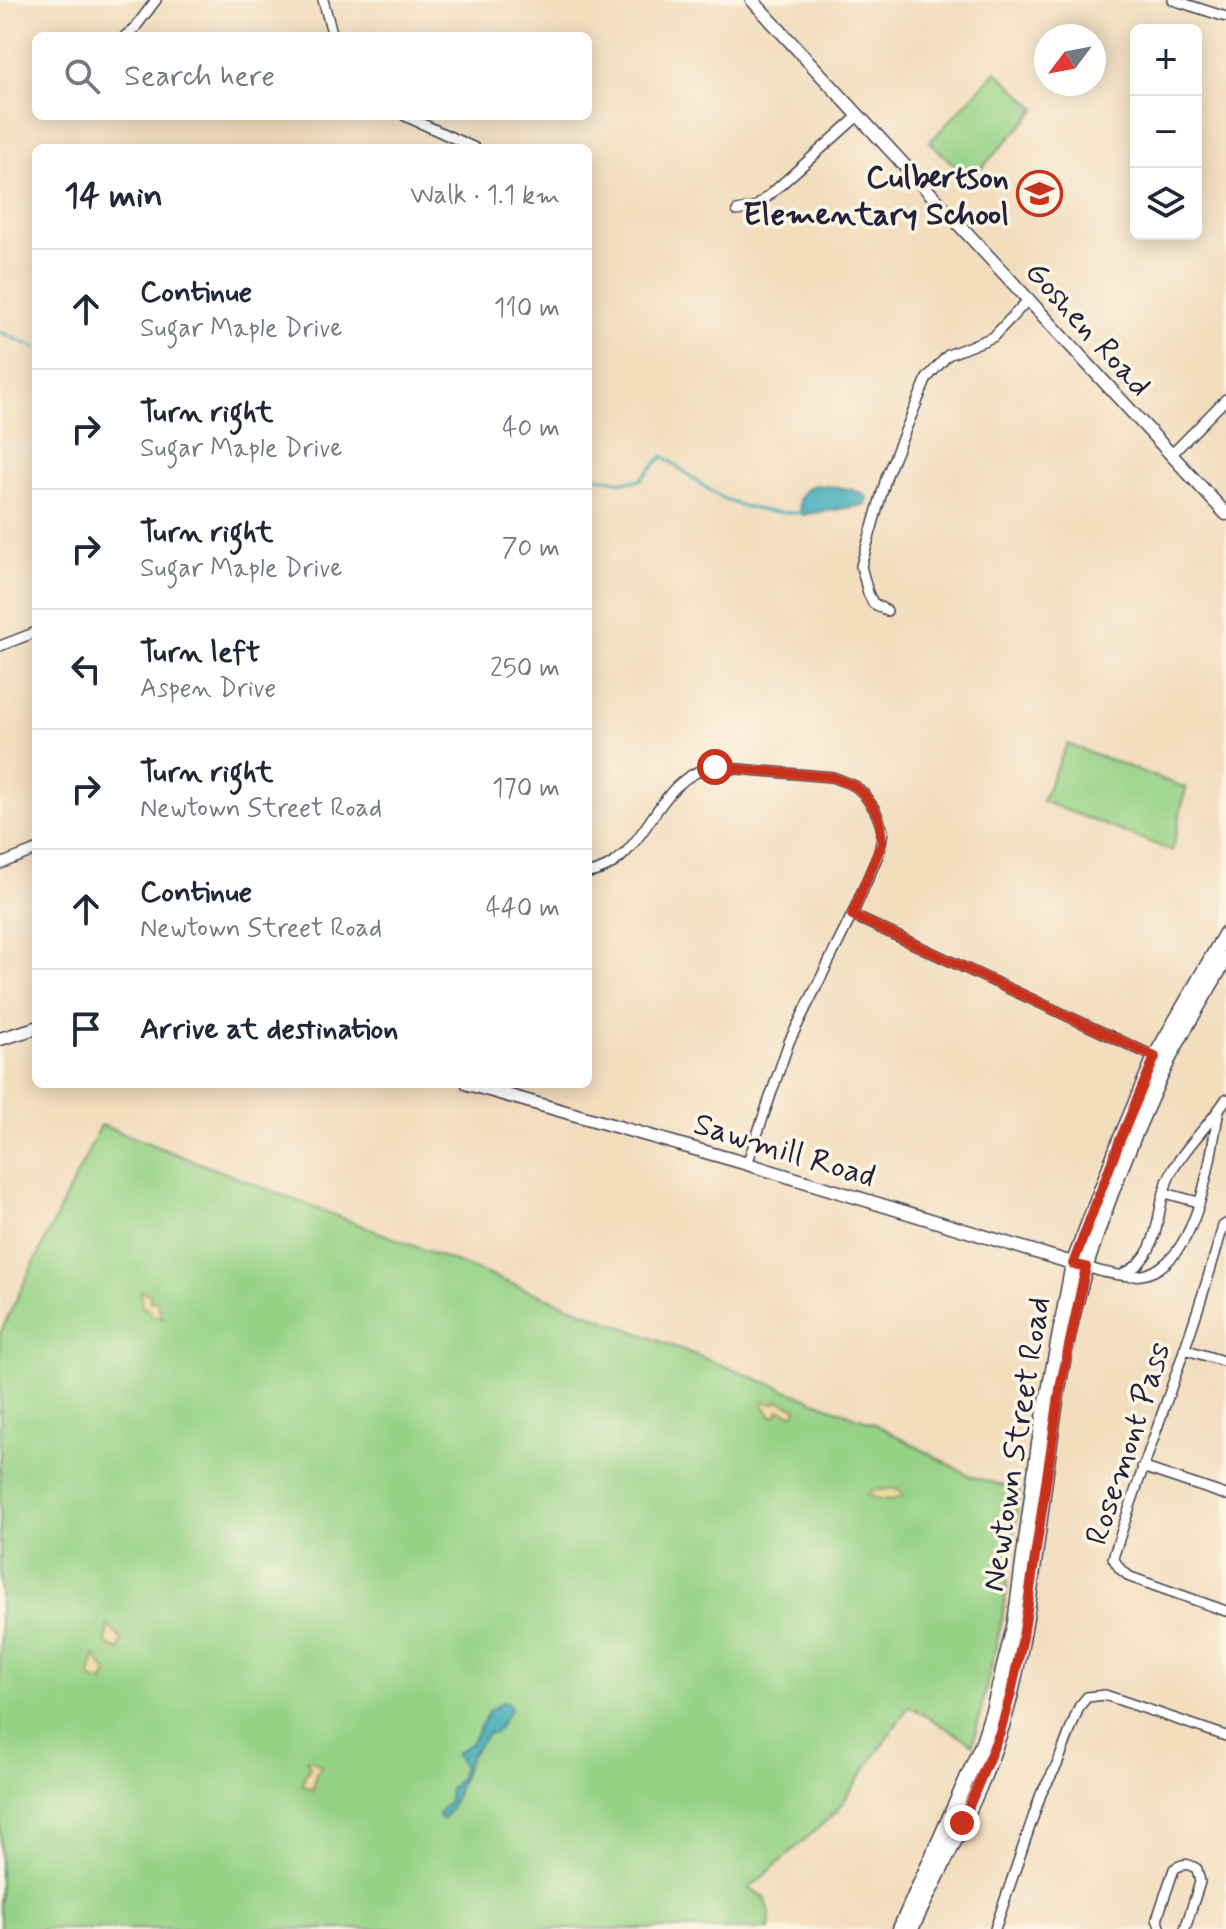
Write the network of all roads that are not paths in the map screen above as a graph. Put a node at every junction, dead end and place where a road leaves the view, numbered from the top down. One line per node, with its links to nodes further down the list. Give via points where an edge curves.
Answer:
1 (156, 0): 6 (street)
2 (323, 0): 7 (street)
3 (752, 0): 8 (street, Goshen Road)
4 (1173, 0): 5 (street)
5 (1226, 17)
6 (130, 32)
7 (332, 32)
8 (858, 116): 11 (street, via 756,207); 12 (street, Goshen Road)
9 (414, 120): 10 (street)
10 (466, 144)
11 (737, 211)
12 (1028, 300): 14 (street, Goshen Road); 16 (street, via 993,337 948,355 927,378 887,475 861,566 873,603)
13 (1226, 399): 14 (street)
14 (1171, 455): 15 (street, Goshen Road)
15 (1226, 514)
16 (887, 611)
17 (32, 634): 18 (street)
18 (0, 646)
19 (32, 852): 20 (street)
20 (0, 864)
21 (592, 872): 22 (street, via 621,857 681,781 702,769 832,777 863,793 883,831)
22 (852, 915): 27 (street); 31 (street, via 789,1042)
23 (1226, 933): 27 (main road, Newtown Street Road)
24 (1226, 958): 35 (main road, Newtown Street Road, via 1170,1055)
25 (32, 1029): 26 (street)
26 (0, 1039)
27 (1155, 1057): 35 (main road, Newtown Street Road, via 1120,1140)
28 (482, 1088): 31 (street, Sawmill Road)
29 (1226, 1099): 30 (street)
30 (1219, 1110): 32 (street, via 1171,1174); 33 (street)
31 (747, 1164): 35 (street, Sawmill Road)
32 (1165, 1193): 33 (street); 36 (street, via 1154,1243 1133,1269)
33 (1198, 1202): 36 (street, via 1184,1243 1172,1259 1144,1275)
34 (1226, 1224): 37 (street, Rosemont Pass)
35 (1080, 1266): 36 (street); 43 (main road, Newtown Street Road, via 1039,1444 1015,1623 994,1707); 44 (main road, Newtown Street Road, via 1011,1693 978,1785)
36 (1122, 1274)
37 (1184, 1349): 38 (street); 39 (street, Rosemont Pass)
38 (1226, 1362)
39 (1142, 1467): 40 (street); 41 (street, Rosemont Pass, via 1113,1558 1130,1577)
40 (1226, 1495)
41 (1226, 1611)
42 (1226, 1736): 45 (street, via 1105,1695 1087,1697 1041,1794)
43 (900, 1929)
44 (911, 1929)
45 (995, 1929)
46 (1161, 1929): 47 (street, via 1157,1919 1174,1869 1181,1864 1197,1869 1200,1882)
47 (1185, 1929)

